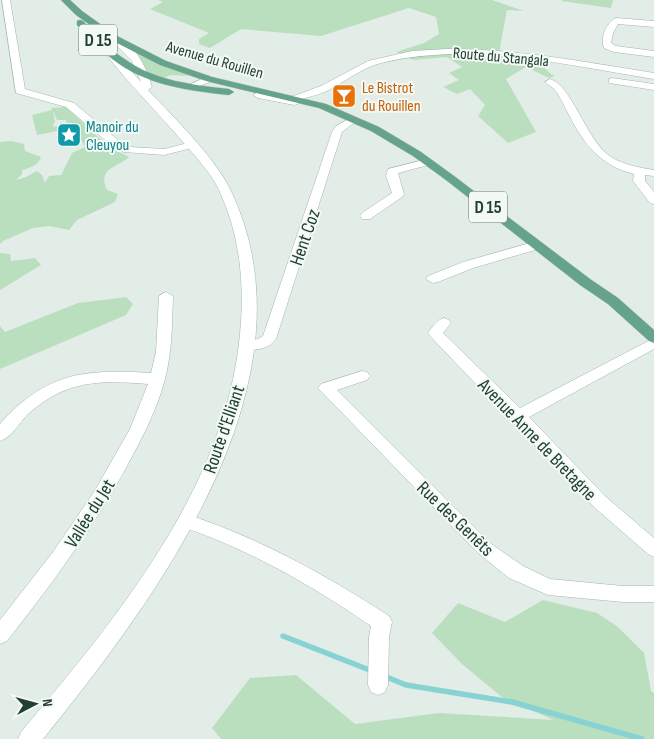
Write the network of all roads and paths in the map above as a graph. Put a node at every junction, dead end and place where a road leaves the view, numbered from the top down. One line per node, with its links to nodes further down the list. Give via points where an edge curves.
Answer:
1 (6, 0): 16 (street, via 18,89)
2 (56, 0): 6 (main road, Avenue du Rouillen / D 15)
3 (65, 0): 5 (main road, Avenue du Rouillen / D 15)
4 (654, 24): 7 (street, via 619,20 614,22 606,43 607,46)
5 (114, 38): 8 (street, Route d'Elliant, via 135,57); 10 (main road, Avenue du Rouillen / D 15, via 163,63)
6 (110, 53): 8 (main road, Avenue du Rouillen / D 15); 18 (street, Route d'Elliant)
7 (654, 54)
8 (145, 75): 13 (main road, Avenue du Rouillen / D 15); 18 (street, Route d'Elliant)
9 (654, 76): 15 (street, Route du Stangala, via 498,53 445,51 373,62)
10 (209, 79): 13 (street); 19 (main road, Avenue du Rouillen / D 15)
11 (612, 81): 14 (street)
12 (550, 82): 25 (street, via 558,88 599,154 614,164)
13 (189, 87): 17 (main road, Avenue du Rouillen / D 15)
14 (654, 87)
15 (325, 88): 19 (street, Route du Stangala); 21 (street, Route du Stangala)
16 (33, 95): 20 (street); 23 (street, via 73,107 128,150 164,152)
17 (258, 95): 21 (street, Avenue du Rouillen / D 15, via 307,105); 22 (main road, Avenue du Rouillen / D 15)
18 (149, 96): 23 (street, Route d'Elliant)
19 (293, 98): 21 (main road, Avenue du Rouillen / D 15)
20 (16, 101)
21 (312, 103): 22 (main road, Avenue du Rouillen / D 15)
22 (352, 120): 24 (main road, Avenue du Rouillen / D 15, via 388,137); 34 (street, Hent Coz, via 338,132 269,339 261,344)
23 (192, 146): 34 (street, Route d'Elliant, via 226,191 244,240 251,290)
24 (428, 162): 28 (street, via 392,171 398,194); 29 (main road, Avenue du Rouillen / D 15)
25 (640, 172): 26 (street); 27 (street, via 639,180)
26 (654, 173)
27 (654, 200)
28 (366, 216)
29 (537, 245): 30 (street); 33 (main road, Avenue du Rouillen / D 15, via 585,282 624,325)
30 (433, 279)
31 (166, 296): 36 (street, Vallée du Jet, via 164,344)
32 (444, 323): 37 (street, Avenue Anne de Bretagne, via 435,333)
33 (653, 344): 37 (street)
34 (247, 345): 39 (street, Route d'Elliant, via 225,433)
35 (362, 376): 41 (street, Rue des Genêts, via 326,388 492,554 516,572 548,588)
36 (157, 379): 38 (street, via 90,376 66,382 28,403); 42 (street, Vallée du Jet, via 136,433 83,526)
37 (518, 416): 40 (street, Avenue Anne de Bretagne, via 600,502)
38 (0, 435)
39 (186, 521): 43 (street, via 223,533 280,559 382,622); 44 (street, Route d'Elliant, via 134,606)
40 (654, 549)
41 (654, 594)
42 (0, 635)
43 (378, 685)
44 (29, 739)

